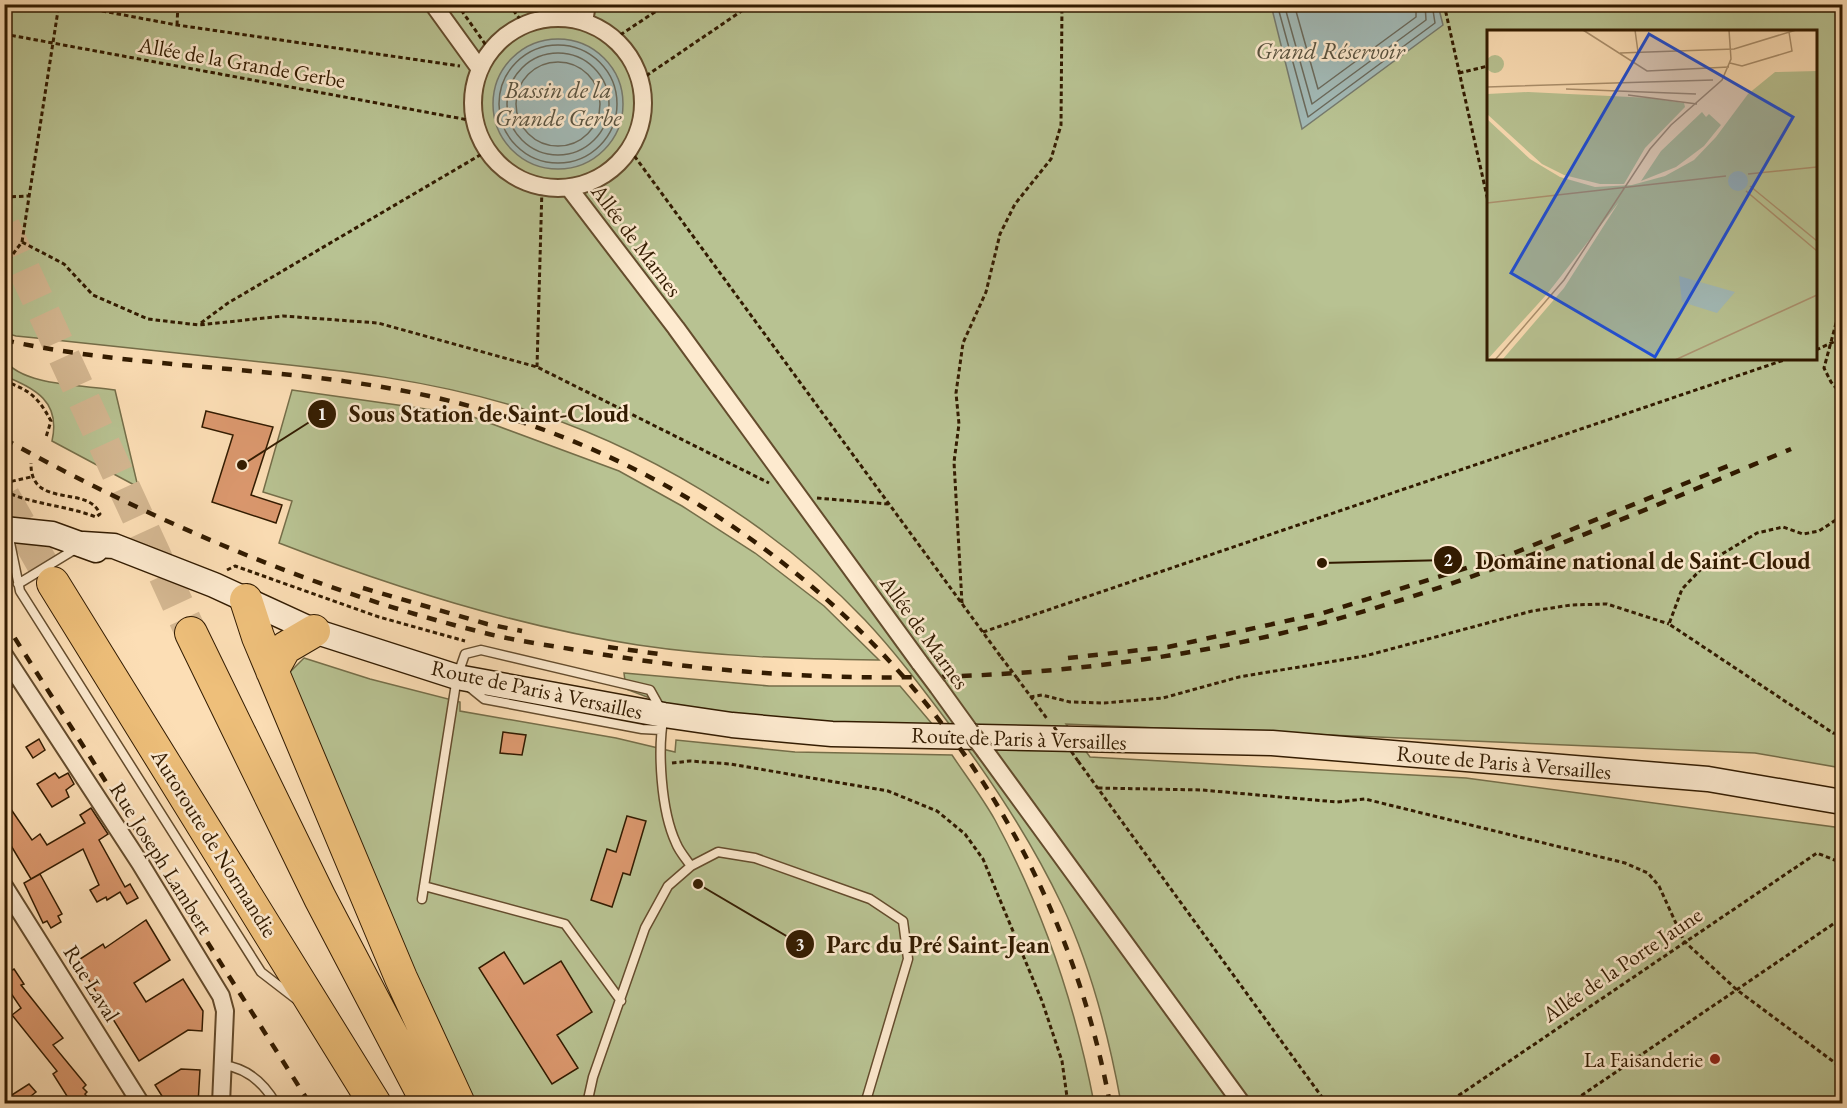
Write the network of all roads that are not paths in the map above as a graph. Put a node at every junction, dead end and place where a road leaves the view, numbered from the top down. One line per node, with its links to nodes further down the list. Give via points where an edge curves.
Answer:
1 (433, 4): 5 (street)
2 (587, 4): 4 (street)
3 (538, 9): 4 (street); 5 (street, via 490,51)
4 (584, 22): 6 (street, via 615,39 630,58 640,80 643,100 641,122 630,150 618,165 604,176)
5 (480, 69): 6 (street, via 473,95 474,121 487,151 520,180 542,187)
6 (569, 188): 34 (street, Allée de Marnes, bridge, via 676,328)
7 (6, 529): 8 (main road, via 52,534); 10 (lane)
8 (83, 544): 10 (lane); 11 (main road); 11 (main road, via 114,546 207,583)
9 (53, 583): 24 (highway, Autoroute de Normandie)
10 (18, 584): 24 (lane, via 261,972)
11 (249, 608): 12 (main road, Route de Paris à Versailles); 15 (highway)
12 (314, 631): 15 (highway, via 285,648); 16 (main road, Route de Paris à Versailles)
13 (191, 633): 30 (highway, via 320,898)
14 (4, 655): 25 (street, Rue Joseph Lambert, via 140,862 221,996 225,1011)
15 (272, 671): 31 (highway, via 401,978)
16 (457, 677): 17 (main road, Route de Paris à Versailles); 17 (lane, via 465,654 483,651 650,690); 21 (lane)
17 (663, 723): 18 (main road, Route de Paris à Versailles, via 832,734 1272,743 1708,779); 19 (lane, via 667,808 676,843)
18 (1842, 802)
19 (691, 866): 23 (lane, via 668,886 645,928); 33 (lane, via 718,852 754,858 870,899 903,921 908,959)
20 (4, 886): 26 (street, Rue Laval)
21 (424, 886): 22 (lane); 23 (lane, via 565,924)
22 (422, 899)
23 (621, 1001): 32 (lane)
24 (325, 1021): 29 (highway, Autoroute de Normandie)
25 (223, 1065): 27 (street, Rue Joseph Lambert); 28 (lane, via 253,1076)
26 (141, 1104)
27 (220, 1104)
28 (276, 1104)
29 (375, 1104)
30 (428, 1104)
31 (459, 1104)
32 (587, 1104)
33 (865, 1104)
34 (1242, 1104)

